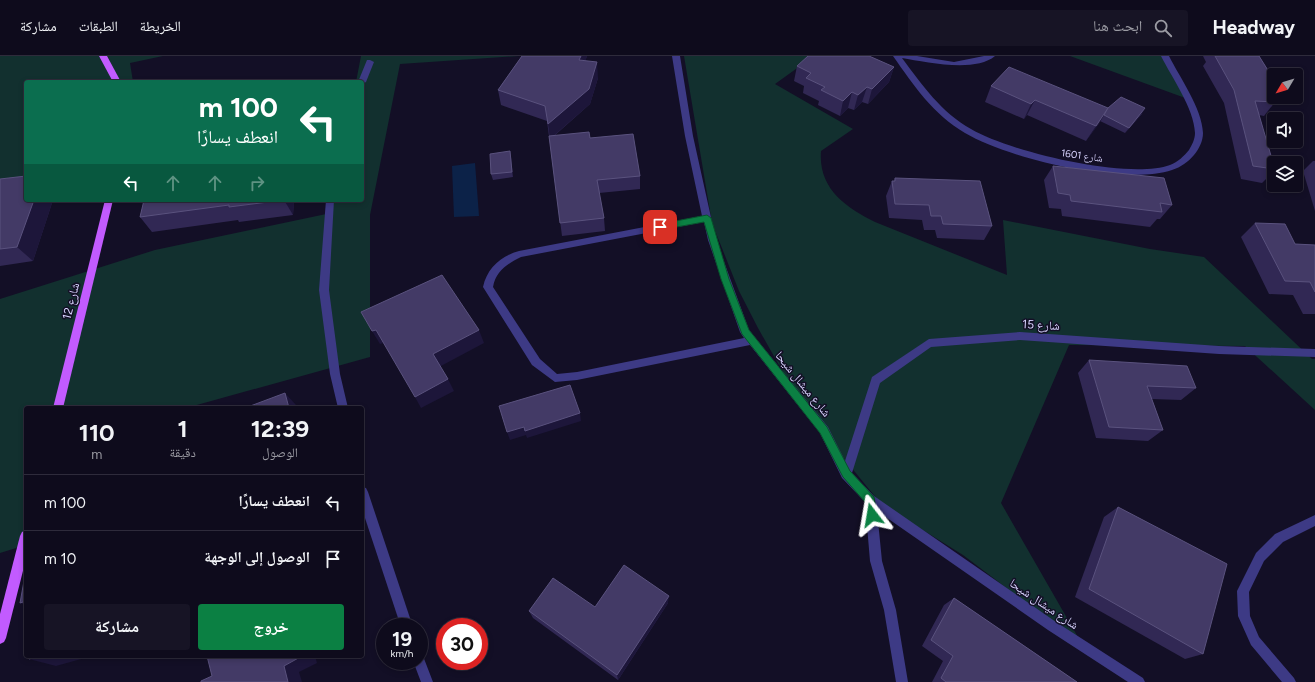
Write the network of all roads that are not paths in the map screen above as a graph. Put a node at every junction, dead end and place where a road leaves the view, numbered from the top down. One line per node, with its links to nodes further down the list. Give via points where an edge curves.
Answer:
1 (103, 56): 8 (main road)
2 (676, 56): 12 (street, شارع ميشال شيحا, via 689,136)
3 (897, 56): 6 (street, شارع 1601, via 916,84 942,113 976,135 1000,146 1060,163 1148,172 1168,169 1186,160 1196,147 1199,134 1195,115)
4 (902, 56): 5 (street, via 954,64)
5 (991, 56)
6 (1165, 56)
7 (370, 62): 9 (street)
8 (115, 80)
9 (363, 80)
10 (109, 202): 15 (main road, شارع 12)
11 (330, 202): 16 (street, via 324,290 335,374)
12 (707, 218): 13 (street, شارع ميشال شيحا, via 725,279 745,332); 13 (street, via 519,254 504,261 493,271 488,287 536,362 555,378 577,376)
13 (752, 341): 17 (street, شارع ميشال شيحا, via 824,430)
14 (1315, 353): 17 (street, شارع 15, via 1219,350 1020,336 929,343 876,380)
15 (58, 406)
16 (343, 406)
17 (846, 474): 19 (street, شارع ميشال شيحا)
18 (364, 498): 22 (street)
19 (870, 500): 26 (street, via 876,561 890,610); 27 (street, شارع ميشال شيحا, via 1052,626)
20 (1315, 520): 28 (street, via 1279,538 1260,557 1243,591 1244,616 1255,641)
21 (24, 544): 23 (main road)
22 (404, 618)
23 (0, 638)
24 (423, 670): 25 (street)
25 (427, 682)
26 (902, 682)
27 (1139, 682)
28 (1290, 682)

